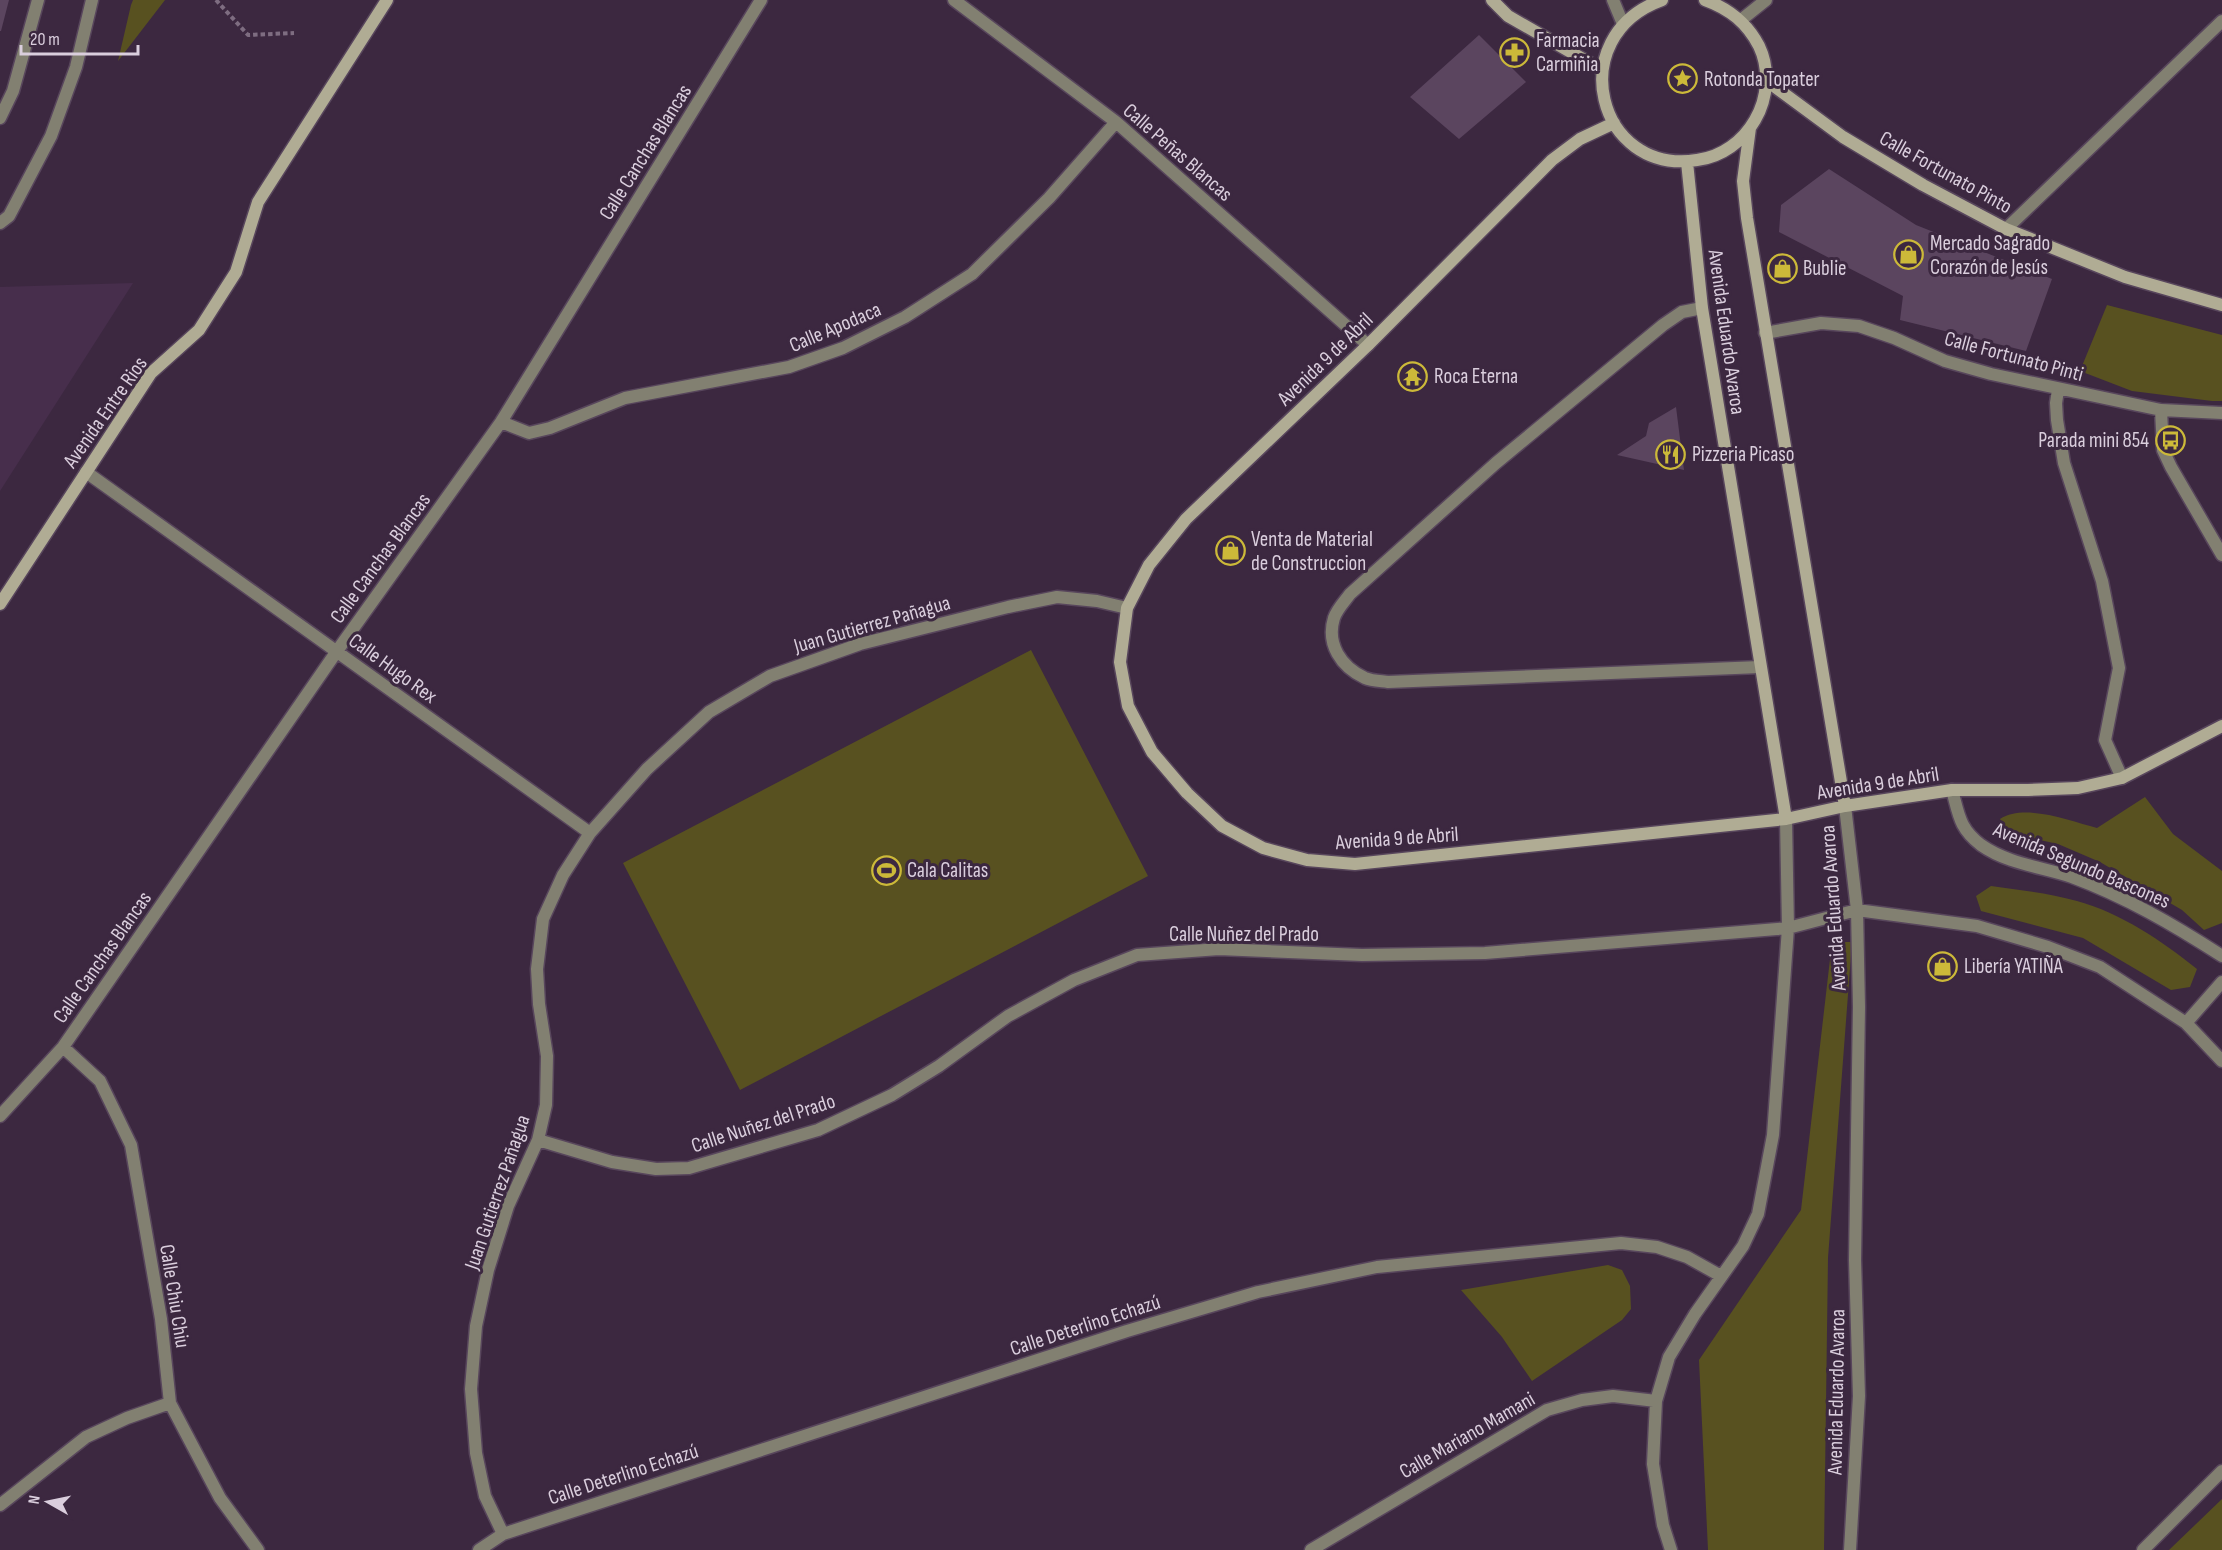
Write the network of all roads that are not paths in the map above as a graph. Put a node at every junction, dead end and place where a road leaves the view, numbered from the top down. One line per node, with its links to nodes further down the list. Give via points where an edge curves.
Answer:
1 (38, 0): 16 (street, via 13,91)
2 (93, 0): 21 (street, via 76,67 51,136 9,216)
3 (387, 0): 31 (main road, Avenida Entre Rios, via 258,202 236,272 199,330 150,373)
4 (761, 0): 30 (street, Calle Canchas Blancas)
5 (954, 0): 17 (street, Calle Peñas Blancas)
6 (1492, 0): 14 (main road, via 1508,16)
7 (1612, 0): 13 (street)
8 (1662, 0): 13 (main road, via 1634,13)
9 (1705, 0): 11 (main road)
10 (1766, 0): 11 (street)
11 (1741, 20): 15 (main road, via 1760,49)
12 (2222, 21): 22 (street)
13 (1623, 24): 14 (main road, via 1609,45)
14 (1602, 70): 18 (main road, via 1604,98)
15 (1767, 81): 19 (main road); 22 (main road, Calle Fortunato Pinto, via 1843,137 1923,186)
16 (0, 118)
17 (1116, 122): 26 (street, Calle Peñas Blancas); 30 (street, Calle Apodaca, via 1049,198 972,274 905,317 843,348 789,368 625,398 529,433)
18 (1614, 123): 20 (main road, via 1645,153); 26 (main road, Avenida 9 de Abril, via 1580,139 1552,160)
19 (1750, 128): 20 (main road, via 1722,152); 25 (main road, Avenida Eduardo Avaroa, via 1743,181)
20 (1687, 162): 24 (main road, Avenida Eduardo Avaroa)
21 (0, 223)
22 (2006, 229): 23 (main road, Calle Fortunato Pinto, via 2125,276)
23 (2222, 305)
24 (1702, 308): 36 (main road, Avenida Eduardo Avaroa); 36 (street, via 1682,312 1663,326 1497,463 1350,594 1335,616 1331,635 1336,654 1350,669 1367,679 1388,682)
25 (1765, 333): 27 (street, Calle Fortunato Pinti, via 1821,323 1859,326 1945,361); 40 (main road, Avenida Eduardo Avaroa)
26 (1368, 345): 34 (main road, Avenida 9 de Abril, via 1186,519 1149,565)
27 (2058, 390): 28 (street, Calle Fortunato Pinti); 38 (street, via 2057,420 2064,463 2102,580 2119,668 2105,740)
28 (2161, 410): 29 (street, Calle Fortunato Pinti); 32 (street, via 2163,450)
29 (2222, 413)
30 (501, 422): 35 (street, Calle Canchas Blancas)
31 (86, 472): 33 (main road, Avenida Entre Rios); 35 (street, Calle Hugo Rex)
32 (2222, 555)
33 (0, 603)
34 (1127, 608): 41 (main road, Avenida 9 de Abril, via 1120,662 1128,706 1152,752 1222,826 1263,848 1307,860 1355,864); 42 (street, Juan Gutierrez Pañagua, via 1057,597 860,644 770,676 709,712 647,769)
35 (337, 651): 42 (street, Calle Hugo Rex); 48 (street, Calle Canchas Blancas)
36 (1760, 667): 41 (main road, Avenida Eduardo Avaroa)
37 (2222, 726): 38 (main road, Avenida 9 de Abril)
38 (2122, 778): 39 (main road, Avenida 9 de Abril, via 2078,788)
39 (1952, 790): 40 (main road, Avenida 9 de Abril); 45 (street, Avenida Segundo Bascones, via 1961,826 1982,845 2017,863 2070,877 2119,897 2174,925)
40 (1845, 806): 41 (main road, Avenida 9 de Abril); 43 (street, Avenida Eduardo Avaroa)
41 (1786, 819): 44 (street, Avenida Eduardo Avaroa)
42 (590, 833): 51 (street, Juan Gutierrez Pañagua, via 563,875 543,919 537,969 547,1056 546,1105)
43 (1857, 910): 44 (street); 47 (street, via 1977,926 2048,947 2100,967); 62 (street, Avenida Eduardo Avaroa, via 1859,1396)
44 (1788, 928): 51 (street, Calle Nuñez del Prado, via 1485,953 1362,955 1219,949 1137,955 1074,980 1008,1016 892,1095 818,1130 700,1165 656,1169 612,1162); 52 (street, Avenida Eduardo Avaroa, via 1773,1136 1758,1214 1743,1246)
45 (2222, 956)
46 (2222, 982): 47 (street)
47 (2186, 1023): 49 (street)
48 (63, 1047): 50 (street, Calle Canchas Blancas); 54 (street, Calle Chiu Chiu, via 100,1081 131,1145)
49 (2222, 1061)
50 (0, 1116)
51 (538, 1140): 57 (street, Juan Gutierrez Pañagua, via 508,1206 476,1326 471,1389 476,1453 485,1496)
52 (1720, 1276): 53 (street, Avenida Eduardo Avaroa, via 1669,1357); 57 (street, Calle Deterlino Echazú, via 1687,1257 1657,1247 1621,1244 1377,1267 1290,1285 1128,1331)
53 (1656, 1401): 60 (street, Calle Mariano Mamani, via 1613,1396 1547,1410); 61 (street, Avenida Eduardo Avaroa, via 1653,1464)
54 (170, 1402): 56 (street, via 86,1437); 58 (street, Calle Chiu Chiu, via 220,1498)
55 (2222, 1471): 63 (street)
56 (0, 1505)
57 (503, 1534): 59 (street, Calle Deterlino Echazú)
58 (258, 1550)
59 (479, 1550)
60 (1311, 1550)
61 (1671, 1550)
62 (1850, 1550)
63 (2143, 1550)

